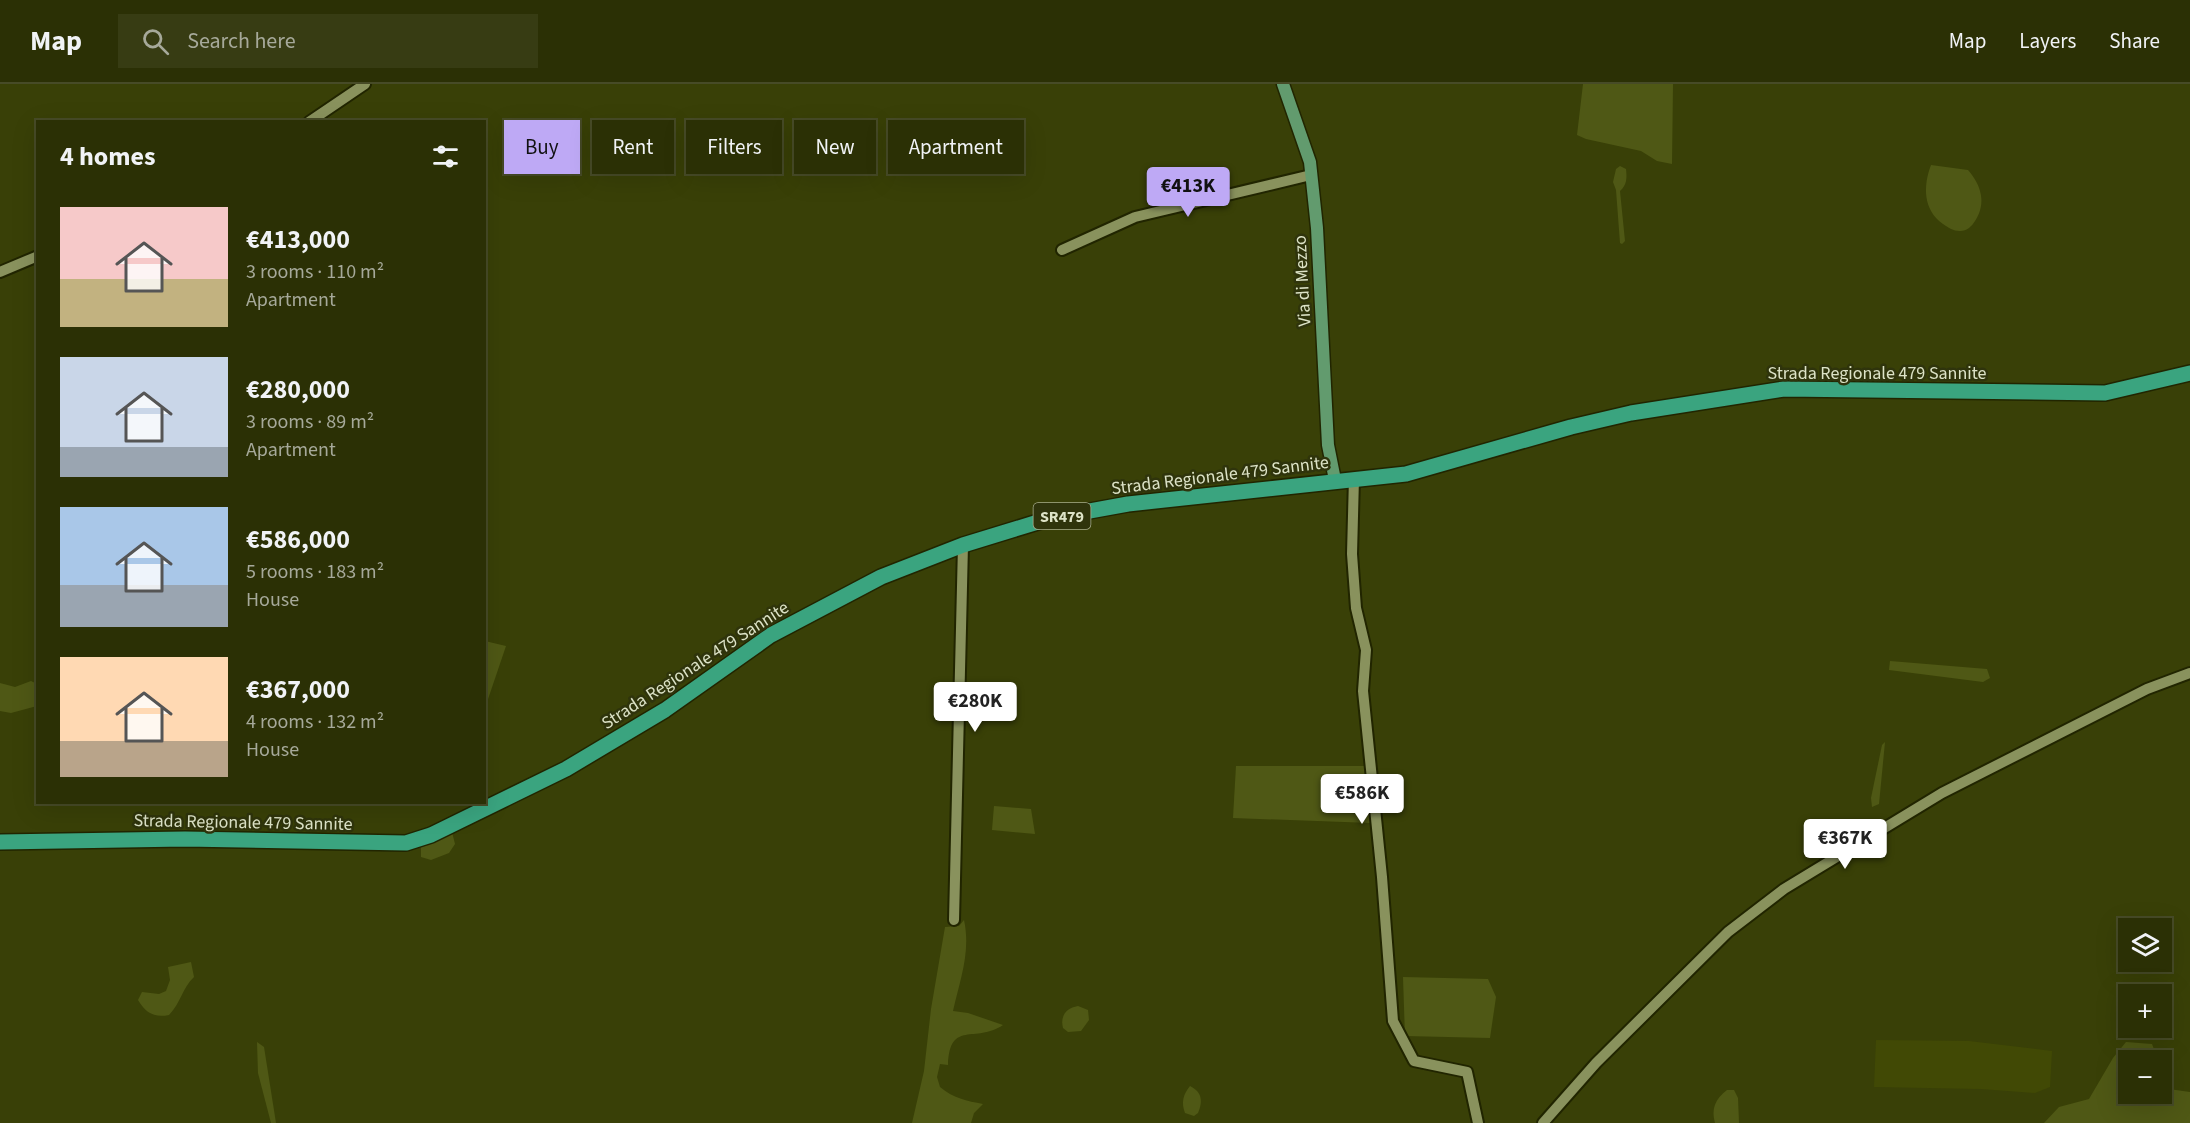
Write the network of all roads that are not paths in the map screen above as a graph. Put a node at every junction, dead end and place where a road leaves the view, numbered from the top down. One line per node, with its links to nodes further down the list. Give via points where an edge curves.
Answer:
1 (365, 84): 3 (street)
2 (1283, 84): 4 (main road, Via di Mezzo)
3 (312, 120)
4 (1311, 175): 5 (street, via 1136,217); 10 (main road, Via di Mezzo, via 1328,445)
5 (1062, 250)
6 (36, 257): 7 (street)
7 (0, 272)
8 (2190, 374): 9 (main road, Strada Regionale 479 Sannite / SR479, via 2105,393 1784,389 1632,413 1406,474)
9 (1354, 478): 10 (main road, Strada Regionale 479 Sannite / SR479); 15 (street, via 1352,554 1356,608 1366,650 1363,691 1393,1021 1414,1061 1467,1072)
10 (1335, 480): 11 (main road, Strada Regionale 479 Sannite / SR479, via 1128,504 1051,518)
11 (963, 545): 13 (main road, Strada Regionale 479 Sannite / SR479, via 881,577 784,627 626,735 431,835 406,843 185,839); 14 (street)
12 (2190, 673): 16 (street, via 2147,689 1942,793 1784,890 1728,932 1596,1063)
13 (0, 842)
14 (954, 920)
15 (1478, 1123)
16 (1543, 1123)

